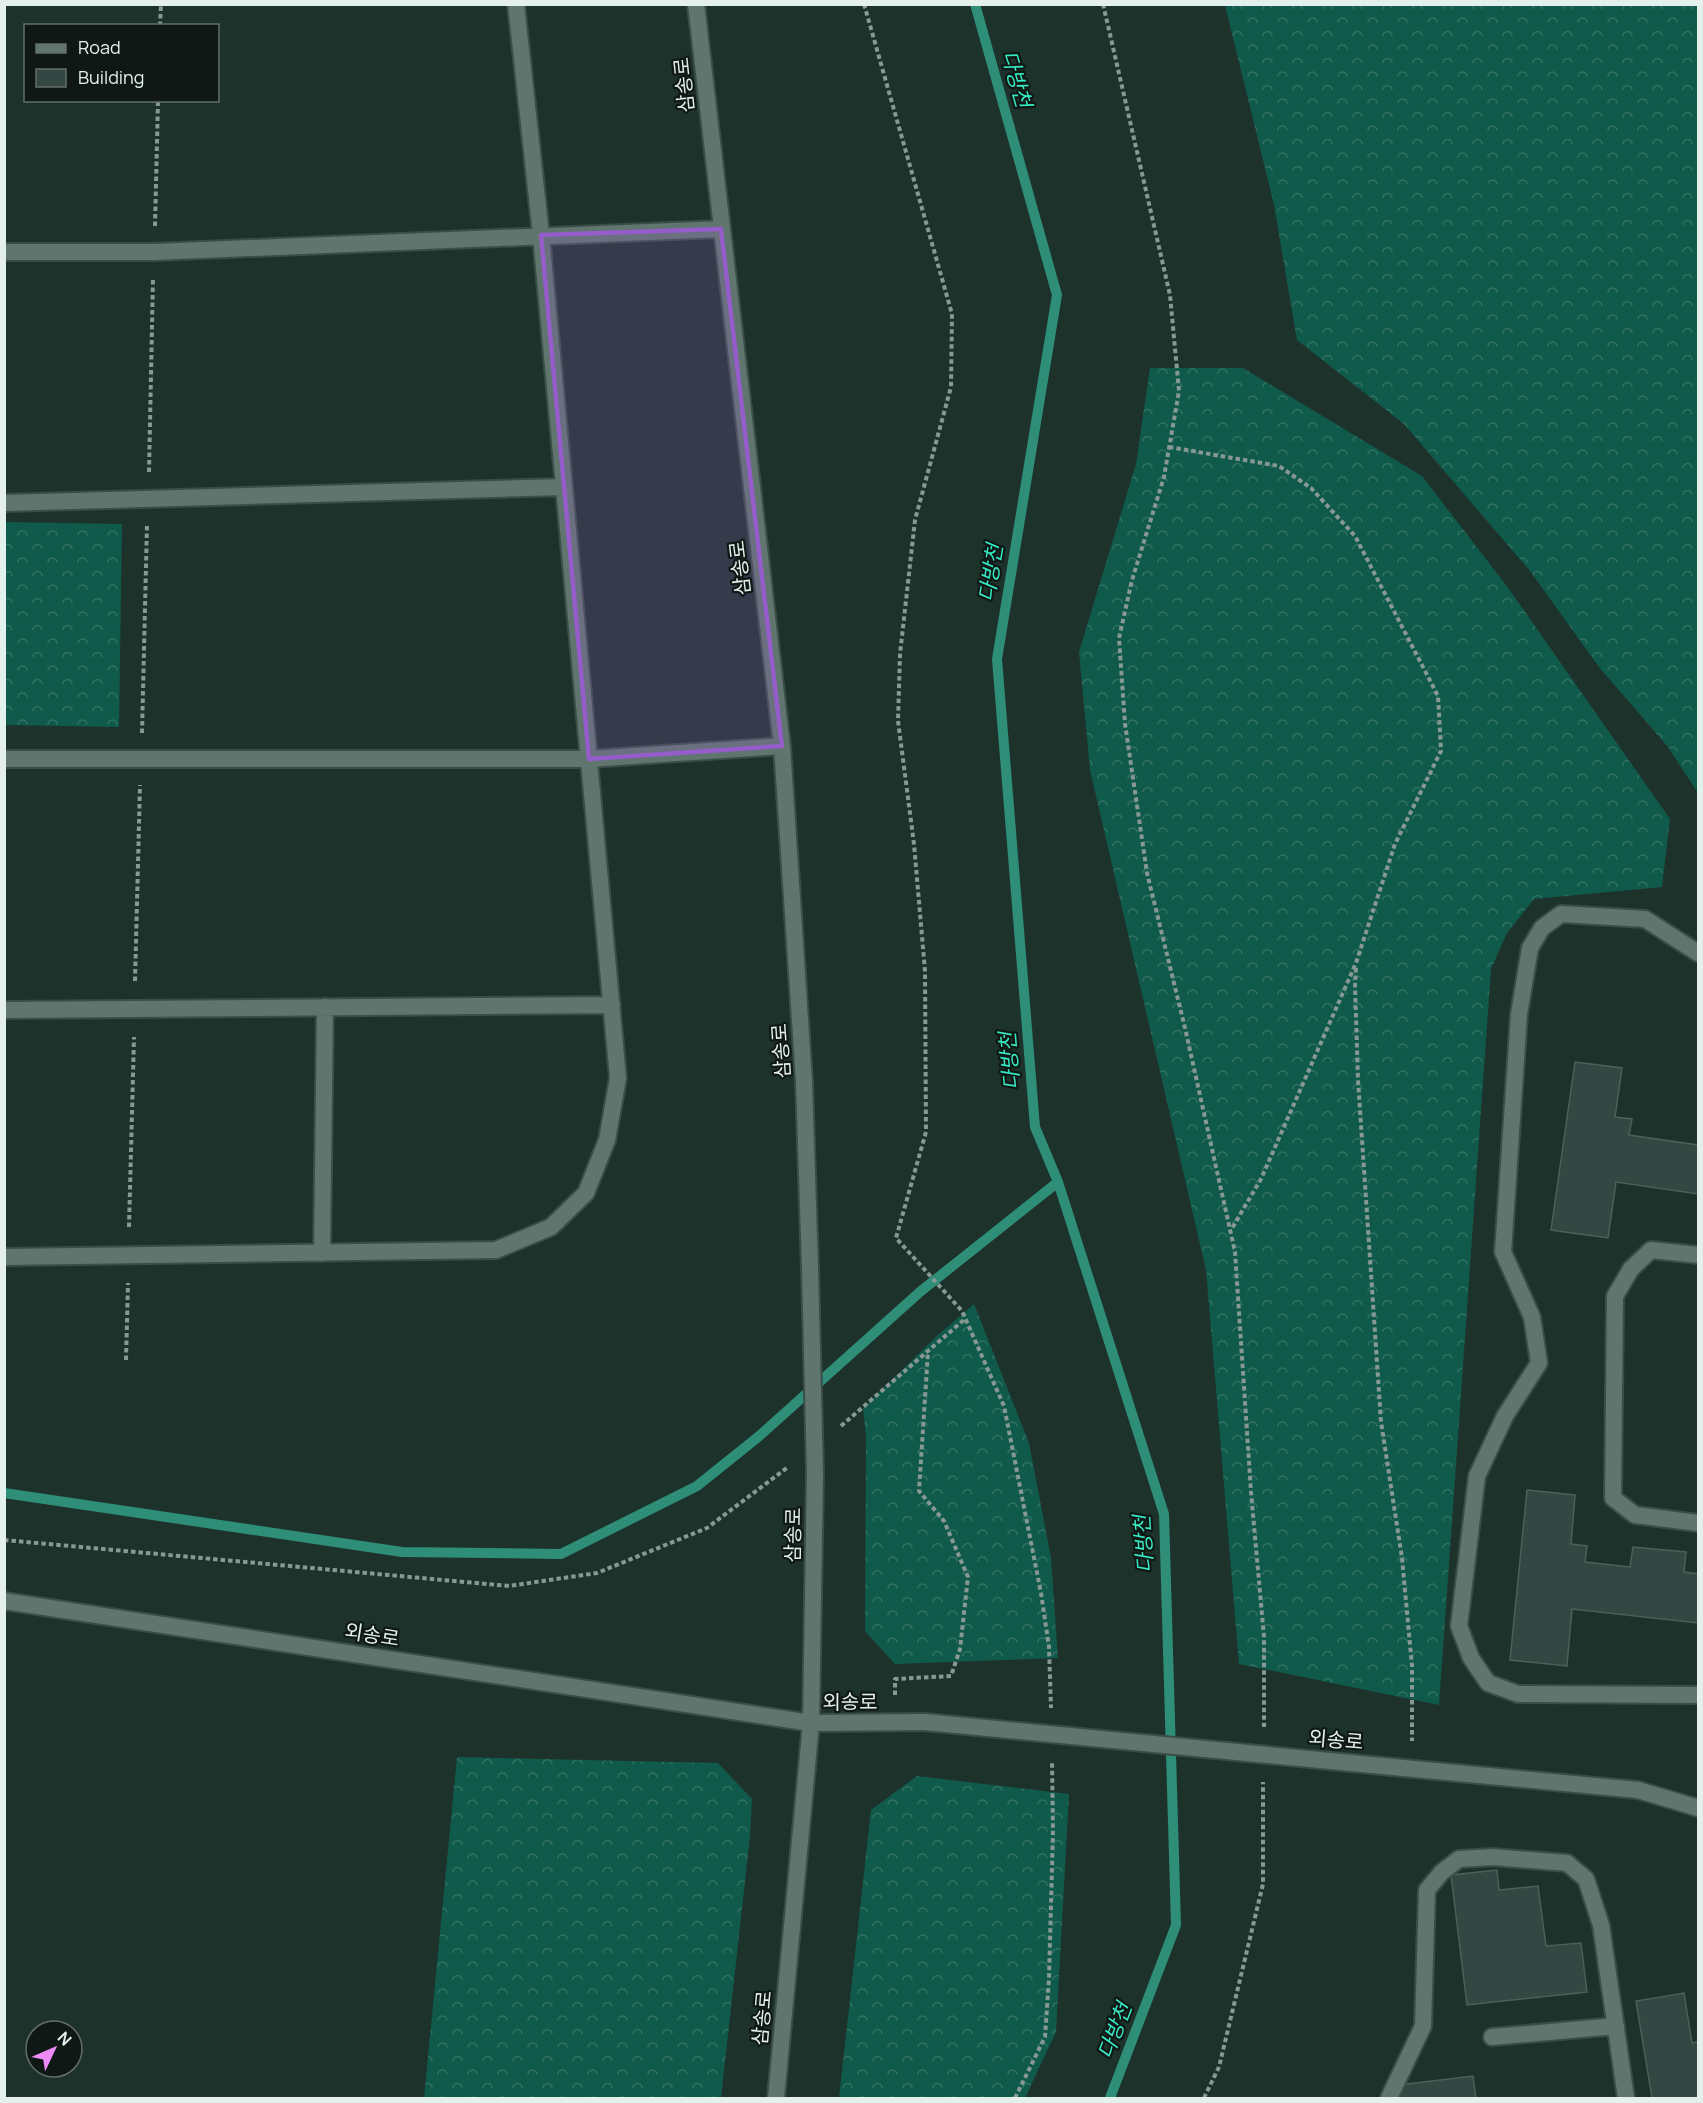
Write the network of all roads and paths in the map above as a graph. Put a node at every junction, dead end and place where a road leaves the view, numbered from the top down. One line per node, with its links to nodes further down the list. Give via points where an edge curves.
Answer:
1 (160, 4): 6 (path)
2 (516, 4): 8 (street)
3 (696, 4): 7 (street, 삼송로)
4 (864, 4): 25 (path, via 952,314 951,387 915,520 900,654 898,721 925,971 926,1132 896,1238)
5 (1102, 4): 10 (path, via 1170,295 1179,391)
6 (160, 24)
7 (721, 229): 8 (street); 13 (street, 삼송로)
8 (541, 235): 9 (street, via 154,252); 11 (street)
9 (4, 252)
10 (1169, 447): 17 (path, via 1279,466 1311,488 1355,536 1438,696 1441,751 1395,844); 21 (path, via 1164,477 1132,580 1119,649 1125,724 1147,873)
11 (564, 487): 12 (street); 15 (street)
12 (4, 503)
13 (782, 746): 15 (street); 35 (street, 삼송로, bridge, via 804,1081 810,1269 815,1473)
14 (4, 759): 15 (street)
15 (589, 759): 18 (street)
16 (1698, 953): 33 (street, via 1645,919 1561,914 1542,928 1530,948 1519,1014 1503,1252 1532,1317 1539,1363 1504,1416 1477,1476 1459,1626 1471,1658 1488,1683 1518,1694)
17 (1356, 963): 21 (path, via 1261,1179); 37 (path, via 1358,1080 1381,1410 1402,1558 1412,1666)
18 (612, 1005): 19 (street); 22 (street, via 618,1078 607,1140 586,1193 551,1227 496,1250)
19 (325, 1007): 20 (street); 22 (street)
20 (4, 1010)
21 (1230, 1231): 36 (path, via 1235,1252 1264,1637)
22 (322, 1252): 24 (street)
23 (1698, 1255): 30 (street, via 1651,1250 1631,1269 1615,1296 1613,1498 1635,1515)
24 (4, 1257)
25 (962, 1311)
26 (965, 1318): 27 (path)
27 (928, 1351): 28 (path); 34 (path, via 919,1491 944,1521 968,1577 960,1649 951,1676 896,1679)
28 (834, 1431)
29 (789, 1466): 31 (path, via 707,1528 597,1573 509,1586)
30 (1698, 1523)
31 (4, 1540)
32 (4, 1601): 35 (street, 외송로)
33 (1698, 1695)
34 (895, 1723): 35 (street, 외송로); 37 (street, 외송로, bridge, via 925,1722)
35 (811, 1724): 42 (street, 삼송로)
36 (1264, 1731)
37 (1413, 1768): 39 (street, 외송로, via 1638,1790)
38 (1263, 1778): 43 (path, via 1263,1884 1219,2067)
39 (1698, 1808)
40 (1616, 2026): 41 (street); 44 (street, via 1601,1925 1586,1879 1567,1863 1459,1858 1427,1890 1423,2026); 45 (street)
41 (1492, 2037)
42 (776, 2098)
43 (1204, 2098)
44 (1389, 2098)
45 (1626, 2098)

